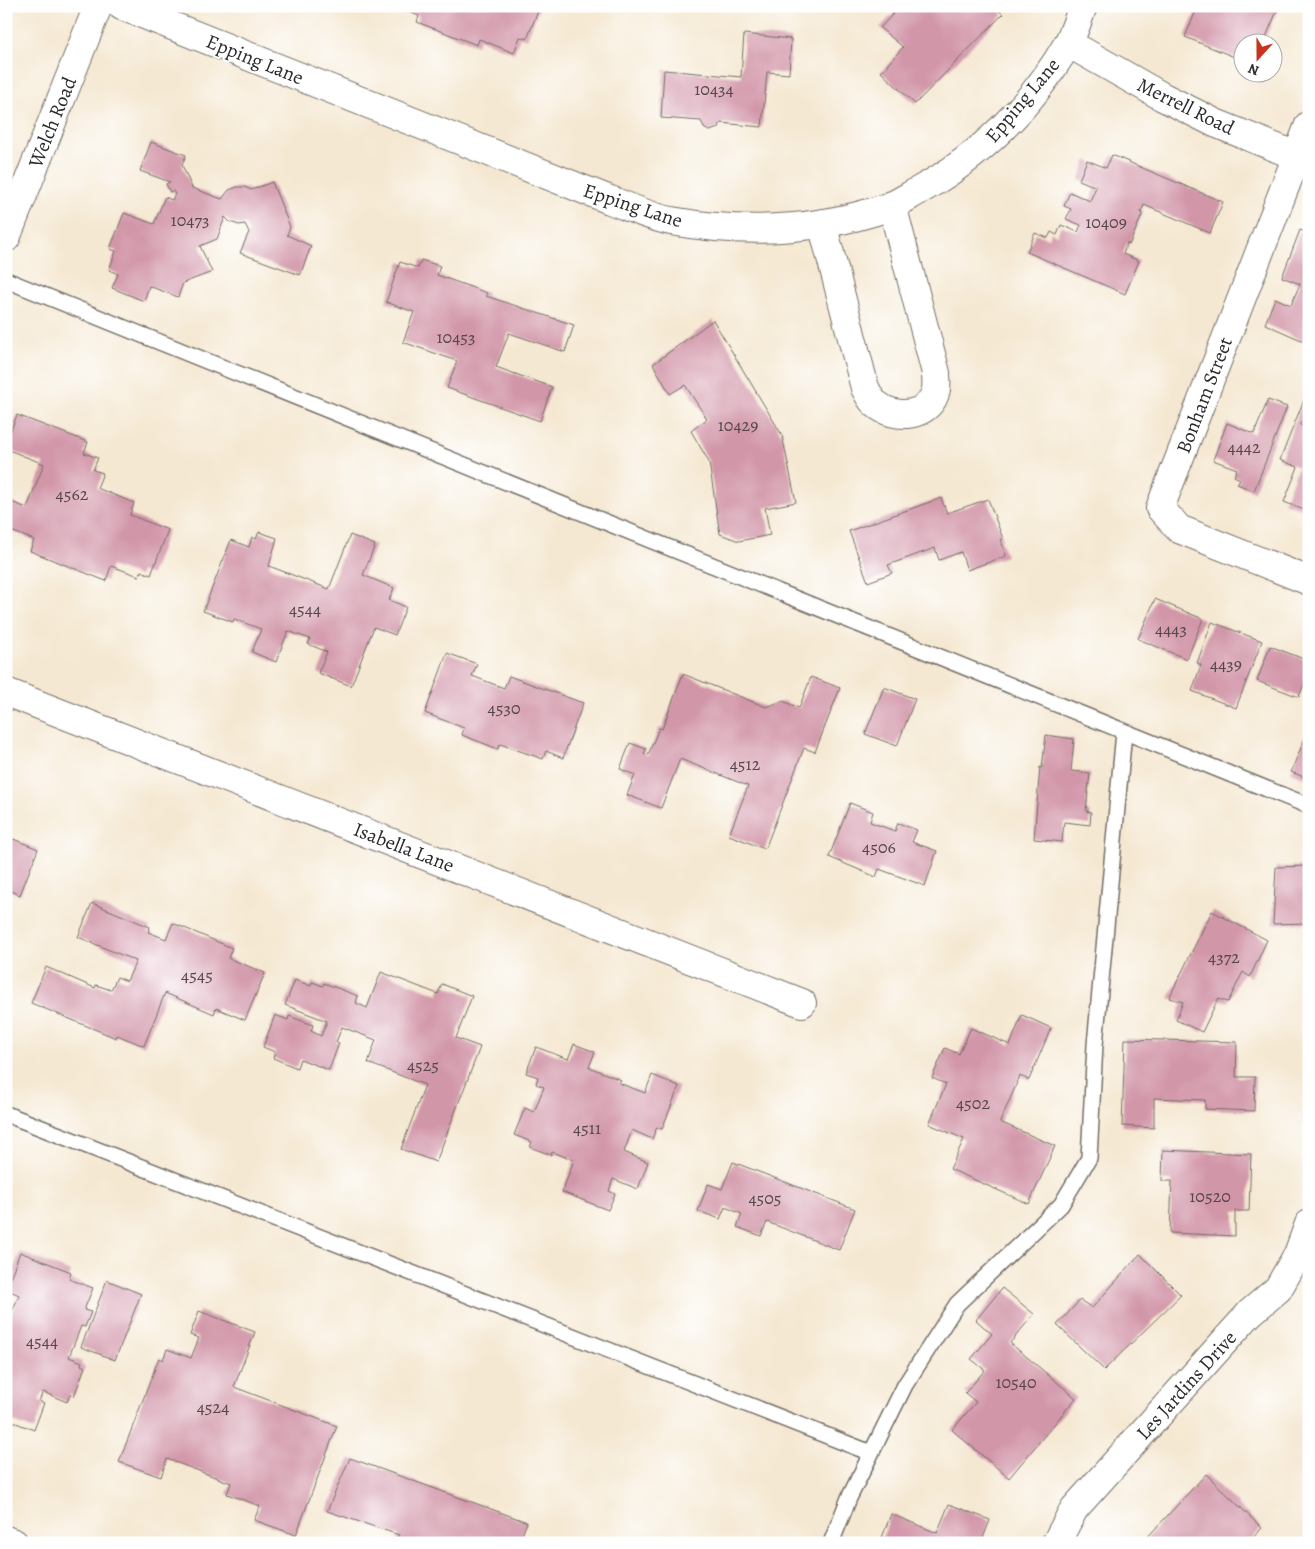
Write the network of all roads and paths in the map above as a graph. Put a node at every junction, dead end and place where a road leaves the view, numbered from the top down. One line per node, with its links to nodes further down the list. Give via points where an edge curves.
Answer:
1 (98, 6): 9 (street, Welch Road)
2 (122, 6): 8 (street, Epping Lane, via 610,200 669,220 721,228 773,229)
3 (1083, 6): 4 (street, Epping Lane)
4 (1068, 44): 6 (street, Merrell Road, via 1207,118); 7 (street, Epping Lane, via 1042,83 970,159)
5 (1309, 125): 6 (street, Bonham Street)
6 (1303, 159): 11 (street, Bonham Street, via 1160,508 1179,529)
7 (892, 206): 8 (street, Epping Lane); 8 (street, via 936,373 936,389 931,402 907,415 890,414 874,404 865,388)
8 (822, 223)
9 (6, 238)
10 (6, 280): 13 (lane)
11 (1309, 581)
12 (6, 692): 15 (street, Isabella Lane)
13 (1124, 732): 14 (lane); 18 (lane, via 1095,1045 1089,1158 1061,1205 957,1304 905,1385)
14 (1309, 806)
15 (802, 1003)
16 (6, 1114): 18 (lane)
17 (1309, 1224): 22 (street, Les Jardins Drive, via 1298,1254 1278,1288 1250,1314 1074,1509)
18 (871, 1453): 21 (lane)
19 (6, 1540): 20 (street)
20 (14, 1543)
21 (831, 1543)
22 (1056, 1543)

